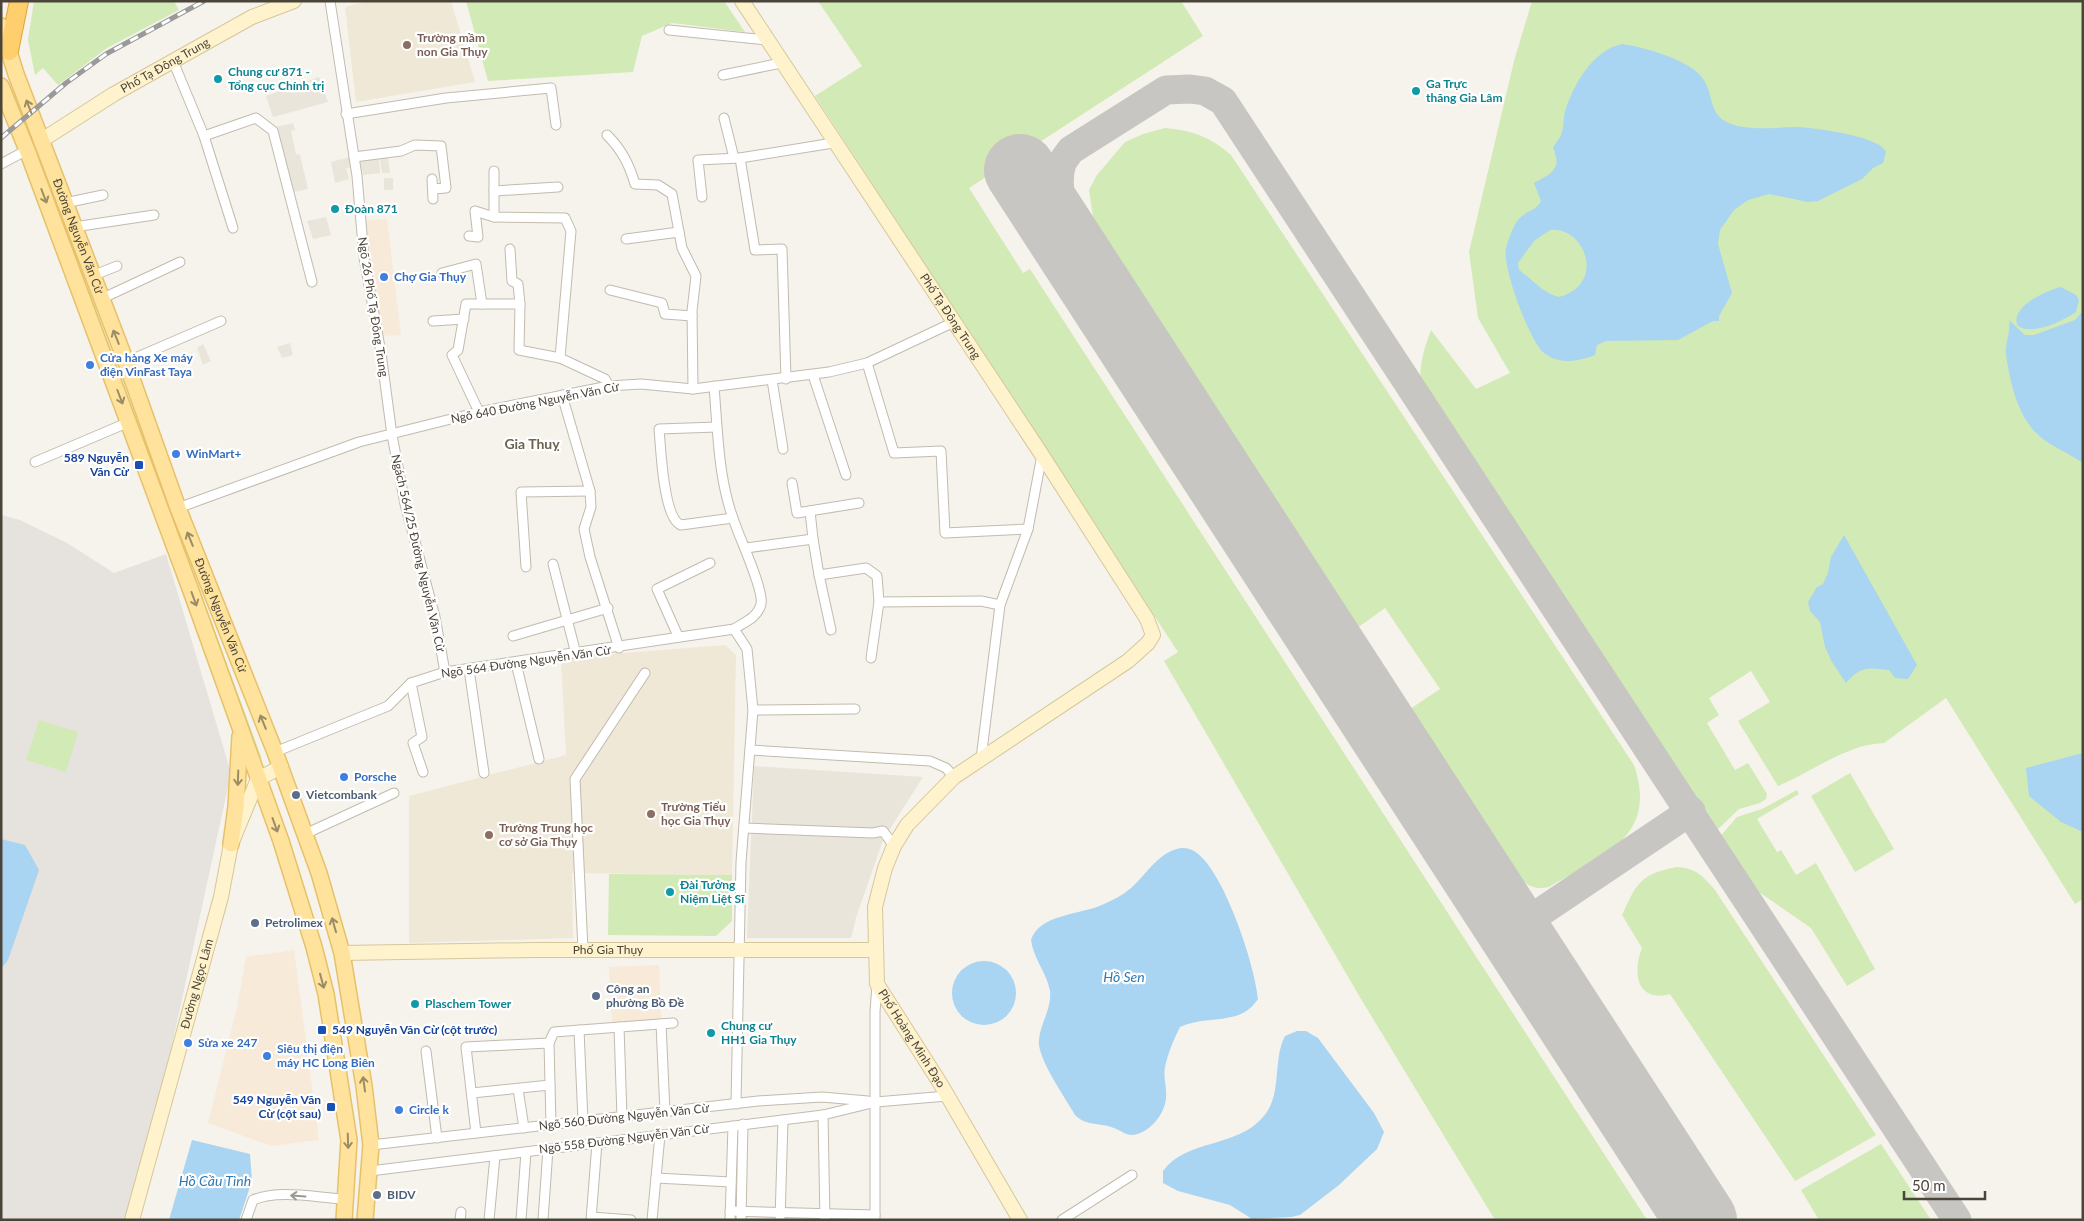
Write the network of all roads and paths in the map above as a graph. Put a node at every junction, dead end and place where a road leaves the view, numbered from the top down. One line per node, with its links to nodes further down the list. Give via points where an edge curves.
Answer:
1 (18, 1): 8 (highway)
2 (294, 1): 9 (street, Phố Tạ Đông Trung, via 252,17)
3 (330, 1): 13 (street, Ngõ 26 Phố Tạ Đông Trung)
4 (742, 1): 7 (street, Phố Tạ Đông Trung)
5 (1, 26): 8 (main road, Đường Nguyễn Văn Cừ)
6 (669, 30): 7 (street)
7 (767, 40): 10 (street, Phố Tạ Đông Trung)
8 (9, 51): 18 (main road, Đường Nguyễn Văn Cừ, one-way to 8)
9 (172, 61): 16 (street); 18 (street, Phố Tạ Đông Trung)
10 (781, 63): 11 (street); 19 (street, Phố Tạ Đông Trung)
11 (723, 76)
12 (1, 86): 20 (main road, Đường Nguyễn Văn Cừ)
13 (346, 114): 15 (street, via 446,98 551,88); 21 (street, Ngõ 26 Phố Tạ Đông Trung)
14 (724, 118): 22 (street)
15 (556, 125)
16 (204, 136): 36 (street); 45 (street, via 256,118 273,131)
17 (607, 136): 37 (street, via 621,150 635,184 658,185 672,194)
18 (42, 140): 32 (main road, Đường Nguyễn Văn Cừ)
19 (834, 143): 22 (street); 54 (street, Phố Tạ Đông Trung)
20 (27, 150): 23 (street); 66 (main road, Đường Nguyễn Văn Cừ, one-way to 66)
21 (354, 157): 27 (street, via 401,151 415,145 441,146 446,188); 68 (street, Ngõ 26 Phố Tạ Đông Trung, via 364,257)
22 (737, 158): 30 (street, via 698,160); 59 (street, via 755,250 782,249)
23 (1, 164)
24 (494, 170): 28 (street)
25 (432, 179): 27 (street)
26 (558, 187): 28 (street)
27 (433, 189): 31 (street)
28 (494, 191): 34 (street)
29 (103, 195): 32 (street)
30 (702, 197)
31 (433, 199)
32 (65, 202): 35 (main road, Đường Nguyễn Văn Cừ)
33 (154, 214): 35 (street)
34 (494, 217): 38 (street, via 475,211 478,237); 55 (street, via 565,218 570,231)
35 (74, 226): 44 (main road, Đường Nguyễn Văn Cừ)
36 (233, 228)
37 (679, 232): 39 (street); 50 (street, via 682,248 696,276)
38 (470, 236)
39 (626, 239)
40 (510, 249): 49 (street, via 512,281 518,284)
41 (180, 262): 47 (street)
42 (117, 266): 44 (street)
43 (442, 273): 48 (street, via 476,264)
44 (92, 276): 47 (main road, Đường Nguyễn Văn Cừ)
45 (312, 282)
46 (610, 290): 50 (street, via 662,303 666,314)
47 (100, 299): 56 (main road, Đường Nguyễn Văn Cừ, one-way to 47)
48 (482, 304): 49 (street); 51 (street, via 466,304)
49 (520, 304): 55 (street, via 519,350)
50 (692, 316): 63 (street)
51 (464, 319): 53 (street); 65 (street, via 458,350 452,355)
52 (221, 321): 56 (street)
53 (433, 321)
54 (954, 322): 57 (street, Ngõ 640 Đường Nguyễn Văn Cừ); 70 (street, Phố Tạ Đông Trung)
55 (560, 358): 61 (street, via 605,379)
56 (126, 362): 76 (main road, Đường Nguyễn Văn Cừ)
57 (867, 364): 58 (street, Ngõ 640 Đường Nguyễn Văn Cừ); 79 (street, via 894,453 942,451 945,533)
58 (813, 374): 59 (street, Ngõ 640 Đường Nguyễn Văn Cừ); 72 (street)
59 (786, 379): 60 (street, Ngõ 640 Đường Nguyễn Văn Cừ)
60 (772, 380): 62 (street, Ngõ 640 Đường Nguyễn Văn Cừ); 69 (street)
61 (609, 386): 63 (street, Ngõ 640 Đường Nguyễn Văn Cừ, via 641,384); 64 (street, Ngõ 640 Đường Nguyễn Văn Cừ)
62 (714, 386): 63 (street, Ngõ 640 Đường Nguyễn Văn Cừ); 67 (street)
63 (693, 389)
64 (562, 395): 65 (street, Ngõ 640 Đường Nguyễn Văn Cừ); 74 (street)
65 (480, 412): 68 (street, Ngõ 640 Đường Nguyễn Văn Cừ)
66 (130, 422): 71 (street); 105 (main road, Đường Nguyễn Văn Cừ, one-way to 105)
67 (717, 427): 78 (street, via 723,485); 78 (street, via 659,429 665,484 672,515 681,526)
68 (392, 435): 76 (street, Ngõ 640 Đường Nguyễn Văn Cừ, via 359,442); 100 (street, Ngách 564/25 Đường Nguyễn Văn Cừ)
69 (783, 449)
70 (1042, 455): 79 (street); 92 (street, Phố Tạ Đông Trung, via 1147,619)
71 (35, 462)
72 (846, 475)
73 (792, 483): 77 (street, via 797,513)
74 (590, 491): 84 (street, via 521,492); 88 (street, via 591,507 584,529)
75 (859, 503): 77 (street)
76 (178, 508): 107 (main road, Đường Nguyễn Văn Cừ, one-way to 76)
77 (810, 511): 80 (street)
78 (733, 518): 81 (street)
79 (1028, 529): 87 (street)
80 (813, 539): 81 (street); 85 (street)
81 (746, 548): 90 (street, via 762,602 758,614)
82 (710, 563): 94 (street, via 657,589)
83 (553, 564): 89 (street)
84 (526, 567)
85 (819, 575): 86 (street, via 866,568 877,576); 91 (street)
86 (880, 602): 87 (street); 97 (street)
87 (1000, 604): 109 (street)
88 (608, 608): 89 (street); 95 (street)
89 (568, 620): 93 (street); 96 (street)
90 (734, 629): 94 (street, Ngõ 564 Đường Nguyễn Văn Cừ); 104 (street, via 747,649)
91 (832, 630)
92 (1153, 635): 109 (street, Phố Hoàng Minh Đạo, via 1128,661)
93 (513, 636)
94 (678, 636): 95 (street, Ngõ 564 Đường Nguyễn Văn Cừ)
95 (619, 648): 96 (street, Ngõ 564 Đường Nguyễn Văn Cừ)
96 (576, 654): 98 (street, Ngõ 564 Đường Nguyễn Văn Cừ)
97 (871, 658)
98 (516, 663): 99 (street, Ngõ 564 Đường Nguyễn Văn Cừ); 108 (street)
99 (469, 669): 100 (street, Ngõ 564 Đường Nguyễn Văn Cừ); 112 (street)
100 (445, 672): 102 (street, Ngõ 564 Đường Nguyễn Văn Cừ)
101 (646, 673): 120 (street, via 575,779)
102 (411, 683): 107 (street, Ngõ 564 Đường Nguyễn Văn Cừ, via 388,706); 111 (street, via 422,737 414,743)
103 (856, 709): 104 (street)
104 (753, 710): 106 (street)
105 (241, 730): 114 (main road, Đường Nguyễn Văn Cừ); 118 (main road, one-way to 118)
106 (750, 750): 113 (street, via 930,761 946,768); 116 (street)
107 (275, 752): 110 (main road, Đường Nguyễn Văn Cừ)
108 (539, 759)
109 (981, 760): 113 (street, Phố Hoàng Minh Đạo)
110 (281, 768): 114 (street); 117 (main road, Đường Nguyễn Văn Cừ)
111 (423, 772)
112 (484, 773)
113 (954, 778): 119 (street, Phố Hoàng Minh Đạo, via 915,816)
114 (258, 779): 118 (street, Đường Ngọc Lâm); 158 (main road, Đường Nguyễn Văn Cừ, one-way to 158, via 294,883 326,994 349,1140)
115 (394, 794): 117 (street)
116 (744, 828): 119 (street, via 883,831); 122 (street)
117 (305, 834): 123 (main road, Đường Nguyễn Văn Cừ, one-way to 117)
118 (231, 844): 165 (street, Đường Ngọc Lâm, via 220,897)
119 (894, 846): 121 (street, Phố Hoàng Minh Đạo, via 875,907)
120 (583, 950): 122 (street, Phố Gia Thụy); 123 (street, Phố Gia Thụy)
121 (875, 950): 122 (street, Phố Gia Thụy); 124 (street, Phố Hoàng Minh Đạo)
122 (738, 951): 136 (street)
123 (342, 953): 150 (main road, Đường Nguyễn Văn Cừ, one-way to 123)
124 (877, 984): 134 (street, Phố Hoàng Minh Đạo); 135 (street, via 874,1031)
125 (673, 1023): 126 (street)
126 (661, 1024): 127 (street); 137 (street)
127 (619, 1027): 128 (street); 139 (street)
128 (579, 1030): 129 (street, via 554,1032); 141 (street)
129 (549, 1043): 131 (street); 133 (street, via 466,1047)
130 (426, 1051): 148 (street)
131 (550, 1085): 132 (street); 143 (street)
132 (518, 1088): 133 (street); 145 (street)
133 (472, 1094): 146 (street)
134 (947, 1096): 135 (street); 174 (street, Phố Hoàng Minh Đạo)
135 (876, 1102): 136 (street, Ngõ 560 Đường Nguyễn Văn Cừ, via 822,1097); 138 (street, Ngõ 558 Đường Nguyễn Văn Cừ); 163 (street)
136 (736, 1104): 137 (street, Ngõ 560 Đường Nguyễn Văn Cừ)
137 (665, 1112): 139 (street, Ngõ 560 Đường Nguyễn Văn Cừ)
138 (823, 1115): 140 (street, Ngõ 558 Đường Nguyễn Văn Cừ); 162 (street)
139 (622, 1117): 141 (street, Ngõ 560 Đường Nguyễn Văn Cừ)
140 (783, 1120): 142 (street, Ngõ 558 Đường Nguyễn Văn Cừ); 161 (street)
141 (583, 1121): 143 (street, Ngõ 560 Đường Nguyễn Văn Cừ)
142 (743, 1124): 144 (street, Ngõ 558 Đường Nguyễn Văn Cừ); 160 (street)
143 (551, 1125): 145 (street, Ngõ 560 Đường Nguyễn Văn Cừ)
144 (733, 1126): 147 (street, Ngõ 558 Đường Nguyễn Văn Cừ); 157 (street)
145 (524, 1128): 146 (street, Ngõ 560 Đường Nguyễn Văn Cừ)
146 (476, 1133): 148 (street, Ngõ 560 Đường Nguyễn Văn Cừ)
147 (660, 1135): 149 (street, Ngõ 558 Đường Nguyễn Văn Cừ); 156 (street)
148 (437, 1138): 150 (street, Ngõ 560 Đường Nguyễn Văn Cừ)
149 (597, 1143): 151 (street, Ngõ 558 Đường Nguyễn Văn Cừ); 164 (street)
150 (371, 1145): 154 (main road, Đường Nguyễn Văn Cừ)
151 (548, 1149): 152 (street, Ngõ 558 Đường Nguyễn Văn Cừ); 171 (street)
152 (526, 1152): 153 (street, Ngõ 558 Đường Nguyễn Văn Cừ); 170 (street)
153 (495, 1156): 154 (street, Ngõ 558 Đường Nguyễn Văn Cừ); 169 (street)
154 (370, 1171): 168 (main road, Đường Nguyễn Văn Cừ)
155 (1132, 1175): 175 (street)
156 (656, 1178): 157 (street); 173 (street)
157 (731, 1182): 159 (street)
158 (346, 1199): 166 (street, one-way to 166, via 262,1196 253,1200); 167 (main road, Đường Nguyễn Văn Cừ)
159 (730, 1215): 160 (street)
160 (741, 1215): 161 (street)
161 (781, 1216): 162 (street)
162 (825, 1216): 163 (street)
163 (875, 1217)
164 (592, 1218): 172 (street)
165 (132, 1220)
166 (246, 1220)
167 (344, 1220)
168 (364, 1220)
169 (489, 1220)
170 (521, 1220)
171 (543, 1220)
172 (631, 1220)
173 (652, 1220)
174 (1020, 1220)
175 (1062, 1220)

